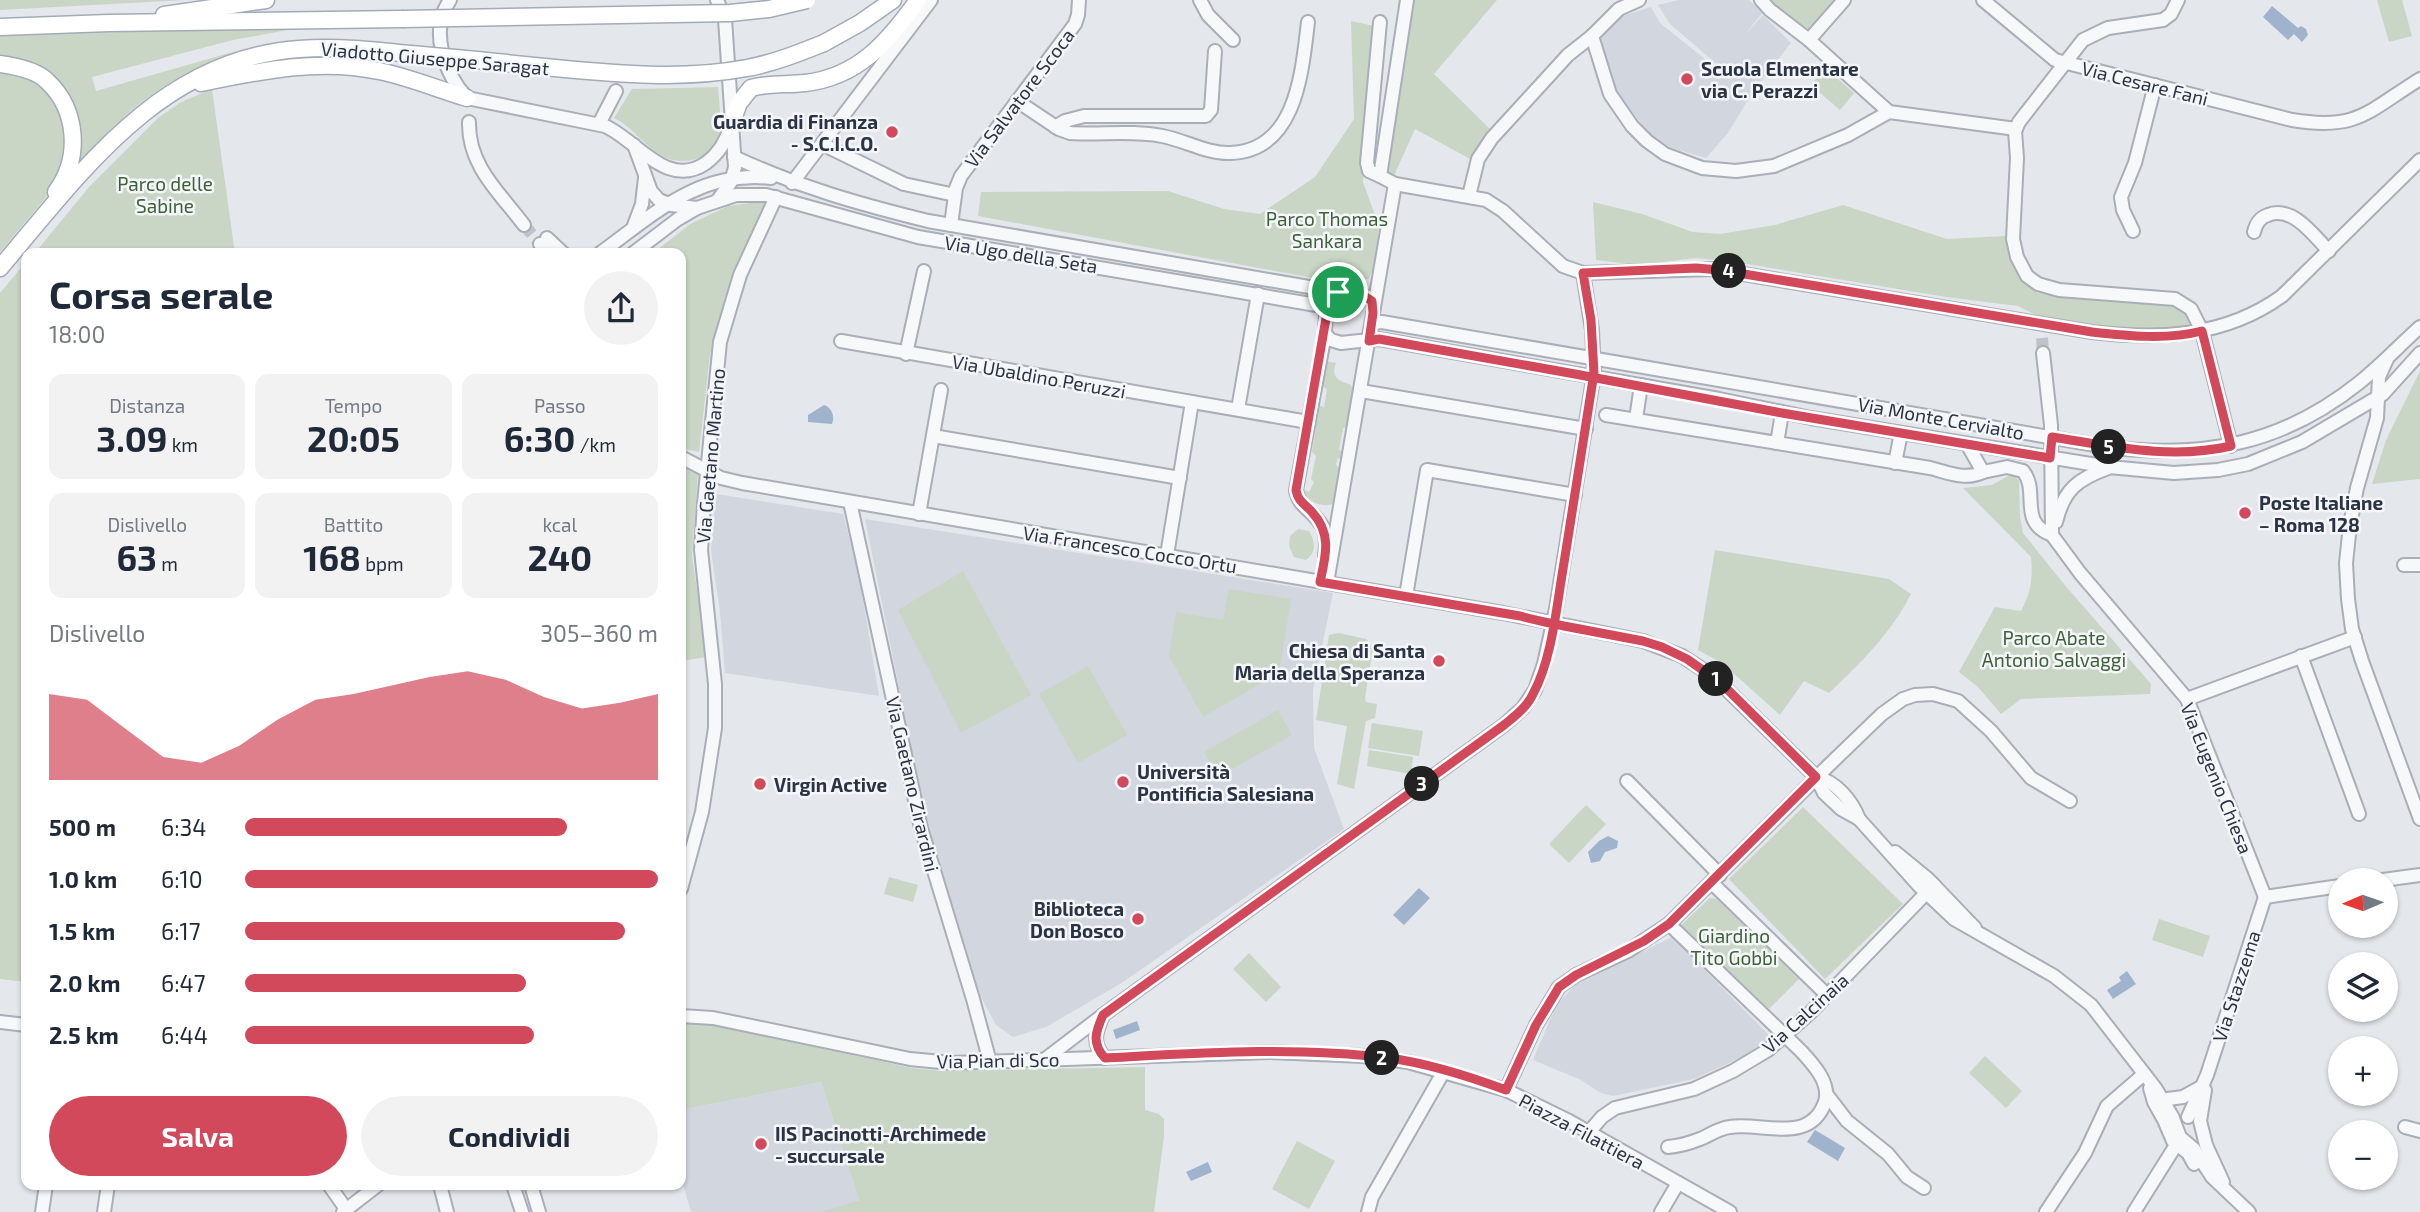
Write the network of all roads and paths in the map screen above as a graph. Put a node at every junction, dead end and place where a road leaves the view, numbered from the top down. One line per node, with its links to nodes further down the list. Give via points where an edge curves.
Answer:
1 (266, 0): 18 (main road)
2 (450, 0): 30 (street, via 441,23 443,53 449,74)
3 (717, 0): 35 (street, via 725,19)
4 (807, 0): 18 (main road, Viadotto Giuseppe Saragat, bridge, via 735,13)
5 (893, 0): 28 (main road, Viadotto Giuseppe Saragat, bridge, via 824,43 763,64 717,72 652,75 331,48 286,51 230,64)
6 (918, 0): 35 (main road, via 884,43 845,72 822,80 751,88 738,103)
7 (931, 0): 38 (street)
8 (1079, 0): 31 (street, Via Salvatore Scoca, via 1075,24)
9 (1200, 0): 21 (street, via 1208,16)
10 (1407, 0): 43 (street)
11 (1639, 0): 20 (street, via 1619,9)
12 (1761, 0): 22 (street)
13 (1844, 0): 22 (street)
14 (1983, 0): 24 (street, via 2046,54)
15 (2178, 0): 24 (street, via 2163,20 2090,35)
16 (1308, 22): 36 (street, via 1301,78 1290,111 1276,132 1253,148 1230,153 1161,135 1078,133)
17 (1380, 22): 43 (street, via 1367,163 1369,171)
18 (109, 23): 19 (main road, Viadotto Giuseppe Saragat)
19 (0, 27)
20 (1592, 36): 32 (street, via 1610,94 1626,119 1653,146 1695,166 1736,171 1769,167 1848,135); 48 (street, via 1483,149)
21 (1233, 40)
22 (1809, 40): 32 (street)
23 (1215, 51): 36 (street, via 1211,110 1206,116 1084,116)
24 (2065, 63): 27 (street, Via Cesare Fani); 37 (street, Via Cesare Fani)
25 (0, 64): 58 (main road, via 47,80 67,110 71,126 70,167)
26 (2420, 79): 27 (street, Via Cesare Fani, via 2357,118 2332,124 2284,118)
27 (2155, 85): 56 (street, via 2135,163 2121,197)
28 (178, 88): 30 (main road, via 286,68 341,66 384,72); 58 (main road, Viadotto Giuseppe Saragat, via 120,133)
29 (616, 91): 34 (street)
30 (467, 98): 34 (street)
31 (1017, 101): 36 (street); 47 (street, Via Salvatore Scoca, via 961,176)
32 (1889, 112): 37 (street)
33 (469, 122): 53 (street, via 482,173)
34 (599, 124): 39 (street)
35 (730, 127): 39 (street, via 716,154 687,170 666,168); 40 (street)
36 (1055, 127)
37 (2016, 129): 72 (street, via 2013,239 2027,276 2059,290 2175,299 2191,309)
38 (822, 144): 45 (street); 47 (street, via 904,184)
39 (634, 145): 42 (street)
40 (734, 158): 44 (street); 45 (street)
41 (2420, 160): 61 (street)
42 (644, 171): 51 (street, via 653,194); 55 (street, via 643,198)
43 (1380, 176): 46 (street)
44 (733, 178): 45 (street); 50 (street); 51 (street, via 704,185)
45 (787, 181): 54 (street, Via Ugo della Seta)
46 (1395, 184): 48 (street); 67 (street)
47 (955, 195): 54 (street, Via Salvatore Scoca)
48 (1469, 196): 64 (street, via 1491,202 1560,264)
49 (776, 197): 50 (street, Via Ugo della Seta, via 740,194); 66 (street, Via Ugo della Seta, via 918,237); 104 (street, Via Gaetano Martino, via 740,275 723,328)
50 (717, 201): 52 (street, Via Ugo della Seta)
51 (667, 204): 52 (street); 55 (street)
52 (697, 208): 60 (street)
53 (527, 222)
54 (951, 225): 65 (street, Via Ugo della Seta)
55 (633, 229): 59 (street)
56 (2133, 231)
57 (2254, 232): 61 (street, via 2265,216 2284,214 2297,220)
58 (29, 235): 62 (main road, Viadotto Giuseppe Saragat)
59 (607, 248)
60 (640, 248)
61 (2329, 251): 72 (street, via 2268,305)
62 (0, 268)
63 (924, 271): 79 (street)
64 (1583, 273): 70 (street, via 1720,270); 81 (street)
65 (1338, 292): 67 (street, via 1361,294); 68 (street)
66 (1258, 294): 68 (street, Via Ugo della Seta); 88 (street)
67 (1373, 305): 69 (street)
68 (1328, 307): 73 (street)
69 (1372, 323): 76 (street); 81 (street, Via Monte Cervialto)
70 (2041, 324): 72 (street, via 2137,336); 74 (street)
71 (2420, 327): 78 (street, Via Monte Cervialto)
72 (2202, 331): 99 (street)
73 (1325, 334): 76 (street, via 1340,343); 92 (street)
74 (2042, 338)
75 (841, 341): 79 (street, Via Ubaldino Peruzzi)
76 (1369, 341): 82 (street, Via Monte Cervialto, via 1379,339); 85 (street)
77 (2043, 353): 96 (street)
78 (2390, 353): 86 (street, via 2379,377); 99 (street, Via Monte Cervialto, via 2358,383 2299,422)
79 (906, 354): 87 (street, Via Ubaldino Peruzzi)
80 (2420, 354): 86 (street, Via Monte Cervialto)
81 (1594, 359): 82 (street); 96 (street, Via Monte Cervialto)
82 (1593, 377): 83 (street, Via Monte Cervialto); 93 (street)
83 (1641, 385): 89 (street, Via Monte Cervialto); 91 (street)
84 (941, 390): 95 (street)
85 (1361, 391): 93 (street); 111 (street)
86 (2379, 397): 103 (street, Via Monte Cervialto, via 2302,443 2248,464 2174,473); 119 (street, via 2348,536 2347,582)
87 (1192, 402): 88 (street, Via Ubaldino Peruzzi); 106 (street)
88 (1238, 409): 92 (street, Via Ubaldino Peruzzi)
89 (1782, 413): 94 (street, Via Monte Cervialto); 97 (street)
90 (1605, 415): 91 (street)
91 (1636, 419): 97 (street)
92 (1308, 422): 109 (street, via 1296,490 1298,499)
93 (1586, 429): 107 (street)
94 (1901, 433): 98 (street, Via Monte Cervialto); 102 (street, Via Monte Cervialto)
95 (933, 436): 106 (street); 110 (street)
96 (2052, 437): 99 (street, Via Monte Cervialto, via 2154,452); 100 (street)
97 (1777, 443): 102 (street)
98 (1966, 444): 100 (street, Via Monte Cervialto); 105 (street)
99 (2231, 446)
100 (2050, 458): 103 (street, Via Monte Cervialto); 112 (street)
101 (686, 460): 104 (street, Via Francesco Cocco Ortu)
102 (1895, 463): 105 (street, via 1964,476)
103 (2109, 467): 112 (street, via 2084,477 2071,489)
104 (708, 471): 108 (street, Via Francesco Cocco Ortu, via 734,481); 127 (street, Via Gaetano Martino, via 701,550 715,728 704,804)
105 (1983, 472): 112 (street, Via Eugenio Chiesa, via 2007,467 2023,471 2033,518 2041,530)
106 (1180, 478): 113 (street)
107 (1575, 495): 117 (street, via 1427,470); 118 (street)
108 (850, 502): 110 (street, Via Francesco Cocco Ortu); 143 (street, Via Gaetano Zirardini, via 921,828)
109 (1310, 509): 111 (street); 116 (street, via 1326,536)
110 (919, 514): 113 (street, Via Francesco Cocco Ortu)
111 (1339, 517): 116 (street)
112 (2052, 535): 121 (street, Via Eugenio Chiesa)
113 (1167, 555): 116 (street, Via Francesco Cocco Ortu)
114 (2404, 565): 115 (street)
115 (2420, 565)
116 (1324, 582): 117 (street, Via Francesco Cocco Ortu)
117 (1406, 597): 118 (street, Via Francesco Cocco Ortu)
118 (1553, 624): 122 (street, Via Francesco Cocco Ortu, via 1643,641 1687,659 1721,683); 137 (street, via 1537,686 1518,714)
119 (2355, 637): 120 (street); 126 (street)
120 (2301, 656): 121 (street); 125 (street)
121 (2187, 699): 133 (street, Via Eugenio Chiesa)
122 (1816, 777): 124 (street, via 1894,704 1910,696 1933,694 1965,705 2031,778); 130 (street); 132 (street, Via Francesco Cocco Ortu, via 1828,781 1848,799 1859,819)
123 (1627, 781): 130 (street)
124 (2070, 801)
125 (2359, 814)
126 (2420, 819)
127 (686, 871)
128 (2420, 875): 129 (street)
129 (2398, 878)
130 (1716, 879): 134 (street); 135 (street)
131 (2328, 888): 133 (street)
132 (1930, 889): 135 (street, Via Calcinaia); 145 (street, Via Francesco Cocco Ortu, via 1954,919 2079,994 2102,1017)
133 (2266, 897): 146 (street, Via Stazzema)
134 (1669, 924): 140 (street); 147 (street, via 1559,987)
135 (1827, 995): 140 (street, Via Calcinaia)
136 (686, 1015): 143 (street, Via Pian di Sco, via 910,1059)
137 (1103, 1015): 141 (street, via 1095,1040); 142 (street)
138 (0, 1022): 139 (street)
139 (21, 1024)
140 (1786, 1036): 148 (street, via 1816,1068); 154 (street, Via Calcinaia, via 1749,1062 1703,1085 1615,1108)
141 (1105, 1058): 142 (street, Via Pian di Sco); 144 (street, Via Pian di Sco, via 1331,1054 1389,1058)
142 (1044, 1059): 143 (street, Via Pian di Sco)
143 (989, 1062)
144 (1444, 1071): 147 (street, Piazza Filattiera); 173 (street, via 1372,1197)
145 (2149, 1081): 149 (street); 152 (street); 155 (street, via 2154,1102); 176 (street, via 2107,1106 2085,1153)
146 (2204, 1081): 149 (street, via 2183,1097); 150 (street, Via Stazzema)
147 (1506, 1090): 154 (street, Piazza Filattiera)
148 (1827, 1095): 156 (street, via 1820,1115 1803,1126 1730,1127); 158 (street, via 1847,1121)
149 (2168, 1099): 150 (street)
150 (2197, 1124): 152 (street, via 2181,1121); 155 (street, via 2197,1141); 159 (street)
151 (2405, 1126): 153 (street)
152 (2178, 1130): 155 (street)
153 (2420, 1131)
154 (1589, 1132): 157 (street, Piazza Filattiera)
155 (2182, 1144): 159 (street); 177 (street)
156 (1668, 1146)
157 (1678, 1183): 174 (street); 175 (street, Piazza Filattiera)
158 (1924, 1188)
159 (2226, 1189): 178 (street)
160 (45, 1190): 168 (street)
161 (107, 1190): 169 (street)
162 (332, 1190): 167 (street)
163 (372, 1190): 167 (street)
164 (441, 1190): 170 (street)
165 (515, 1190): 171 (street)
166 (533, 1190): 172 (street)
167 (344, 1211)
168 (42, 1212)
169 (104, 1212)
170 (447, 1212)
171 (522, 1212)
172 (540, 1212)
173 (1368, 1212)
174 (1661, 1212)
175 (1730, 1212)
176 (2046, 1212)
177 (2134, 1212)
178 (2249, 1212)

